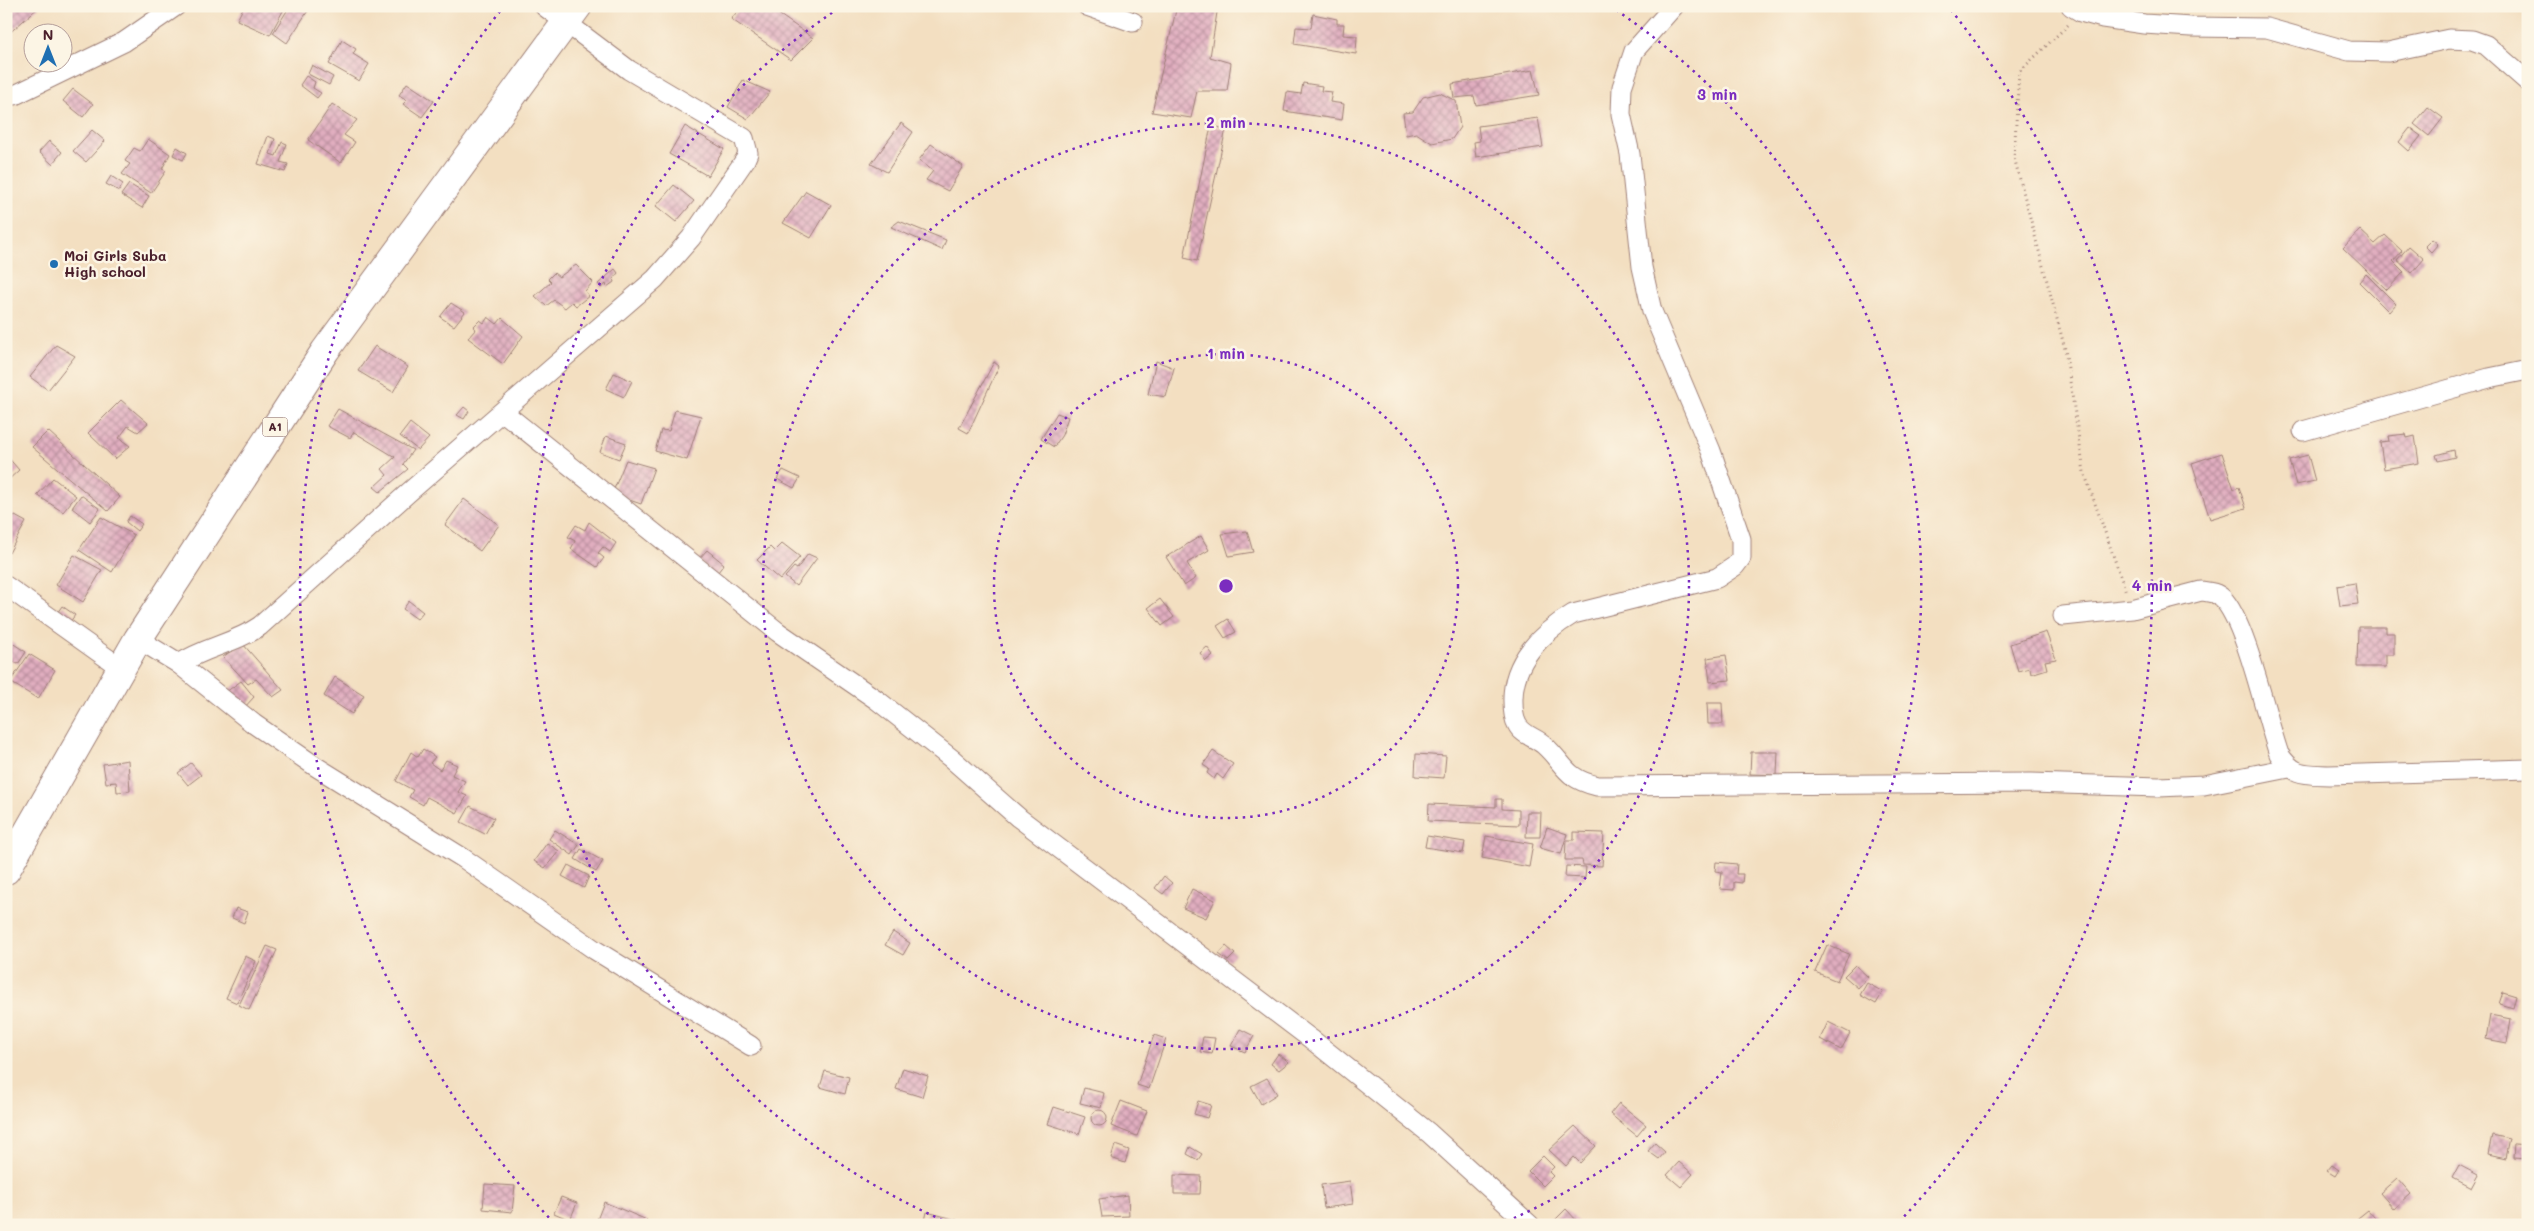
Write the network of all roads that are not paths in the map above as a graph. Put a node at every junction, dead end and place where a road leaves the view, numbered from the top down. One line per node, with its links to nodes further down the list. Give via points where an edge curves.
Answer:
1 (176, 6): 9 (street, via 124,42)
2 (544, 6): 6 (street)
3 (1087, 6): 7 (street)
4 (1674, 6): 18 (street, via 1634,51 1622,87 1622,126 1630,154 1642,267 1650,304 1711,451 1741,538 1741,558 1736,566 1717,578 1574,614 1553,626 1518,669 1513,682 1513,711 1517,724 1526,735 1543,744 1570,776 1597,786 2031,783 2159,787 2204,785)
5 (2076, 9): 8 (street, via 2144,24 2267,28 2349,51 2388,52 2449,39 2472,40 2486,45)
6 (572, 14): 11 (street, via 629,70 744,138 748,153 714,207 672,261); 15 (highway, A1, via 325,351)
7 (1132, 22)
8 (2528, 82)
9 (15, 95)
10 (2528, 370): 12 (street)
11 (503, 412): 16 (street, via 260,626); 22 (street, via 778,632 877,700 952,759 1019,818 1325,1050 1429,1133)
12 (2303, 431)
13 (6, 586): 17 (street)
14 (2063, 616): 18 (street, via 2132,609 2201,591 2221,596 2231,609 2240,632 2270,730)
15 (138, 639): 16 (street); 17 (highway, A1)
16 (179, 664): 21 (street, via 254,724 315,766 463,858 595,950)
17 (121, 668): 20 (highway, A1)
18 (2288, 768): 19 (street, via 2329,775)
19 (2528, 769)
20 (6, 870)
21 (752, 1046)
22 (1530, 1225)

